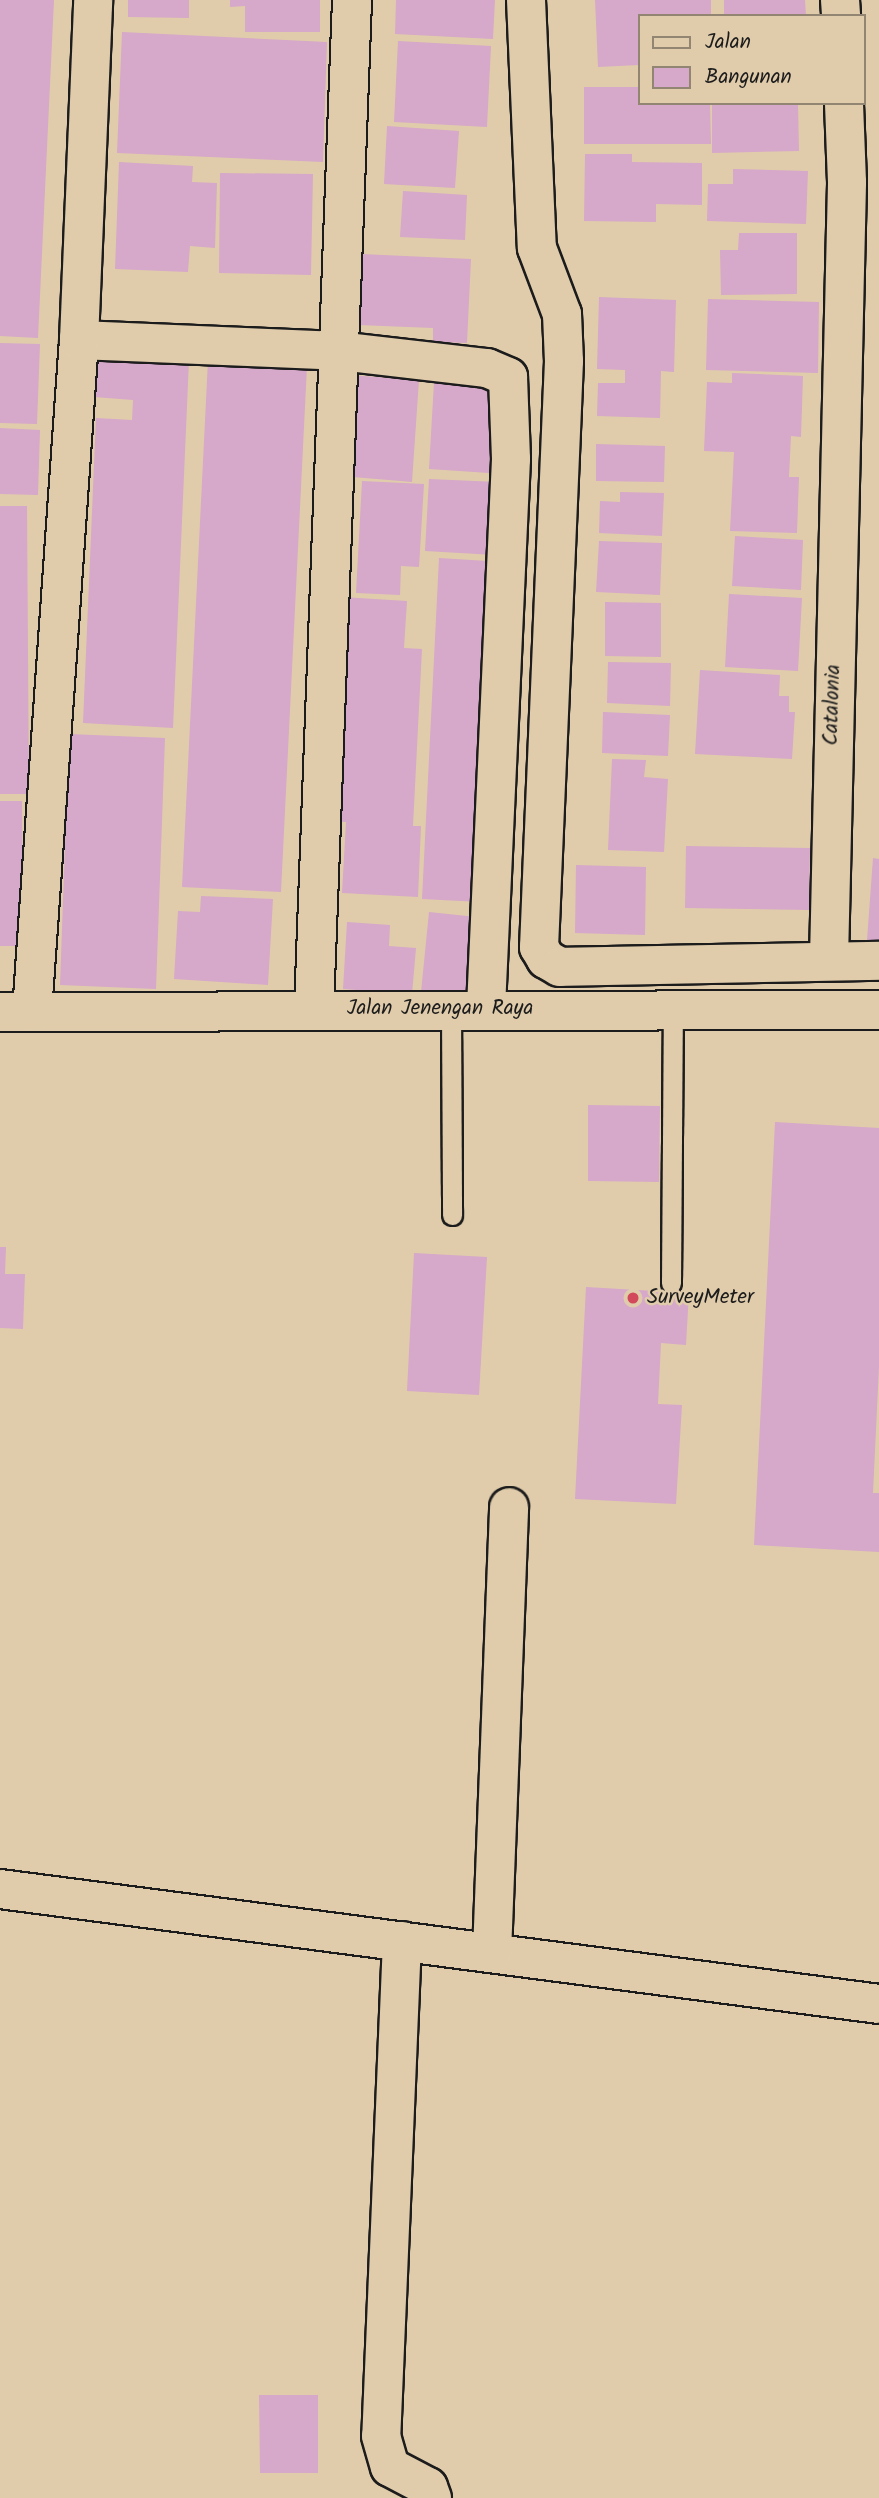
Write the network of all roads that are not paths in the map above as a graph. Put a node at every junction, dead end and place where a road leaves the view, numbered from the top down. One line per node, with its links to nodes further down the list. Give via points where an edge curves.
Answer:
1 (93, 0): 6 (street)
2 (352, 0): 7 (street)
3 (526, 0): 8 (street, via 537,247 562,314 564,361 538,940 547,959 560,967)
4 (844, 105): 5 (street, Catalonia)
5 (863, 183): 8 (street, Catalonia)
6 (79, 340): 7 (street); 13 (street)
7 (339, 351): 10 (street); 11 (street, via 487,368 502,371 511,385)
8 (828, 959): 9 (street)
9 (879, 961)
10 (314, 1008): 11 (street, Jalan Jenengan Raya); 13 (street, Jalan Jenengan Raya)
11 (469, 1008): 14 (street, Jalan Jenengan Raya); 15 (lane)
12 (879, 1010): 14 (street, Jalan Jenengan Raya)
13 (16, 1012)
14 (673, 1012): 16 (lane)
15 (452, 1215)
16 (671, 1283)
17 (509, 1507): 20 (street)
18 (0, 1889): 19 (street)
19 (402, 1941): 20 (street); 22 (street, via 381,2436 390,2467 428,2487)
20 (492, 1953): 21 (street)
21 (879, 2004)
22 (432, 2498)

